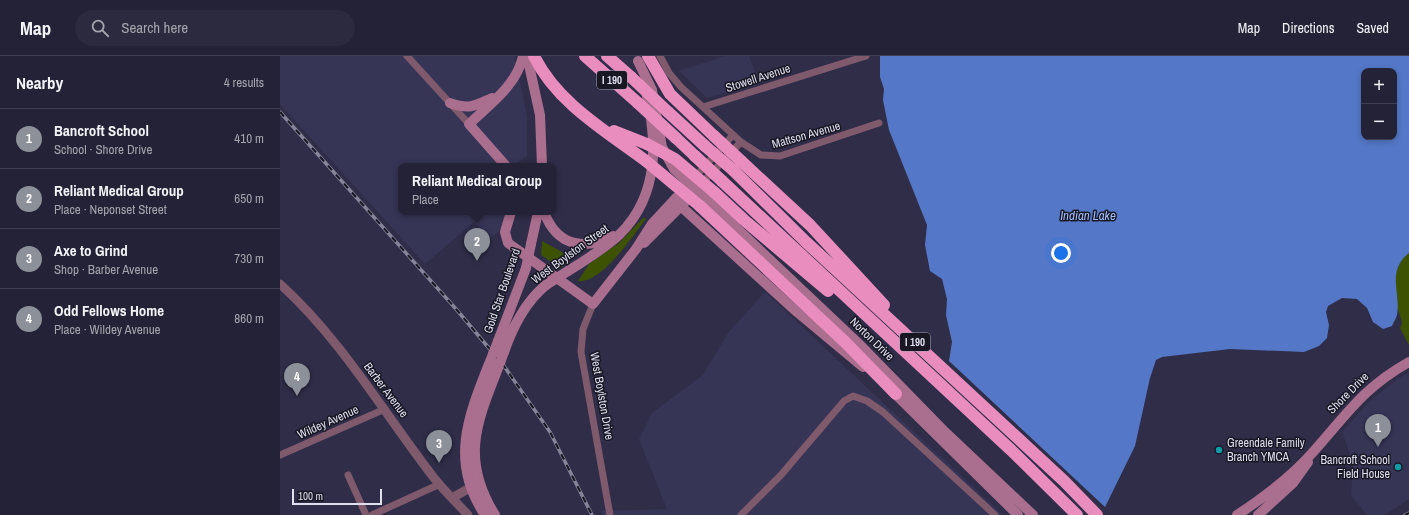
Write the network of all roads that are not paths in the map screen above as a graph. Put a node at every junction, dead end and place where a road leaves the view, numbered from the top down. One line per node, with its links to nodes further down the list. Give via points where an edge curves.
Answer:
1 (407, 56): 11 (street)
2 (523, 56): 10 (main road, via 516,76)
3 (527, 56): 19 (main road, via 540,115)
4 (534, 56): 12 (highway, via 555,90)
5 (585, 56): 30 (highway, I 190, bridge)
6 (607, 56): 20 (highway, I 190, bridge, via 705,146)
7 (660, 56): 13 (street, via 675,81)
8 (866, 56): 13 (street, Stowell Avenue)
9 (640, 58): 20 (highway, bridge, via 670,94 714,136); 21 (main road, Norton Drive, via 652,90 664,153 674,169); 26 (main road, West Boylston Street, via 652,133 652,177 646,195)
10 (501, 93): 11 (main road, via 476,106 464,108); 15 (main road)
11 (450, 103): 15 (street)
12 (572, 106): 30 (highway, bridge, via 618,133 675,158 827,290); 32 (highway, bridge, via 646,161 700,206 845,342)
13 (703, 107): 16 (street)
14 (879, 122): 17 (street, Mattson Avenue, via 776,157 761,156)
15 (470, 124): 18 (main road)
16 (733, 135): 17 (street); 21 (street, West Boylston Drive)
17 (741, 142): 21 (street, West Boylston Drive)
18 (503, 163)
19 (542, 163)
20 (737, 166): 51 (highway, I 190, via 806,242 1059,476)
21 (693, 186): 22 (main road, West Boylston Drive); 49 (main road, Norton Drive)
22 (677, 203): 28 (main road, West Boylston Drive, via 652,224); 32 (main road, Norton Drive, via 796,312)
23 (509, 215): 28 (main road, via 505,232 508,243)
24 (537, 215): 29 (main road, Gold Star Boulevard, bridge, via 526,268)
25 (546, 215): 26 (main road, via 556,232 573,243 592,244)
26 (622, 232): 38 (main road, West Boylston Street, bridge, via 606,246 546,285 521,314 491,386 476,433)
27 (282, 287): 33 (street, Barber Avenue, via 336,345)
28 (593, 304): 45 (street, West Boylston Drive, via 585,321 581,352)
29 (493, 354): 38 (main road, West Boylston Street, via 466,429 465,453)
30 (909, 355): 50 (highway, I 190)
31 (1409, 362): 34 (main road, Shore Drive, via 1386,375 1365,392)
32 (896, 394): 48 (main road, Norton Drive)
33 (385, 409): 35 (street, Wildey Avenue); 37 (street, Barber Avenue)
34 (1314, 452): 52 (main road, Shore Drive, via 1264,496); 53 (main road, Shore Drive, via 1292,482)
35 (280, 455)
36 (348, 475): 40 (street)
37 (440, 484): 39 (street, Barber Avenue); 41 (street)
38 (476, 488): 39 (street); 43 (main road, West Boylston Street); 44 (main road, West Boylston Street)
39 (452, 498): 42 (street, Barber Avenue)
40 (366, 515)
41 (372, 515)
42 (468, 515)
43 (485, 515)
44 (495, 515)
45 (610, 515)
46 (740, 515): 47 (street, via 781,475 844,401 853,396 867,401 883,412)
47 (995, 515)
48 (1018, 515)
49 (1033, 515)
50 (1077, 515)
51 (1097, 515)
52 (1237, 515)
53 (1258, 515)

